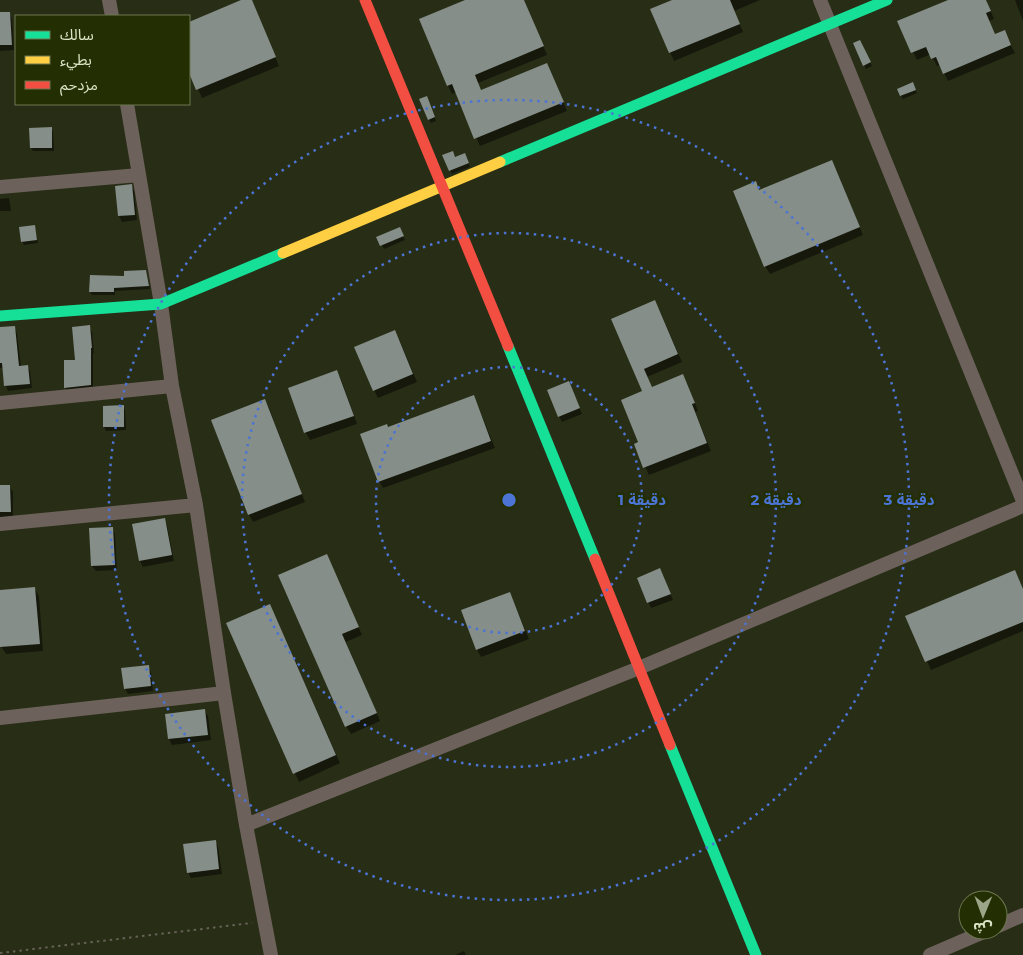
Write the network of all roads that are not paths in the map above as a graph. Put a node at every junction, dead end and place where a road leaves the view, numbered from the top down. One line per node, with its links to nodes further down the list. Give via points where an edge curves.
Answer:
1 (109, 0): 5 (street)
2 (365, 0): 9 (street)
3 (820, 0): 6 (street)
4 (887, 0): 6 (street)
5 (112, 15)
6 (830, 24): 9 (street); 15 (street)
7 (127, 105): 8 (street)
8 (139, 175): 10 (street); 11 (street)
9 (444, 186): 11 (street); 19 (street)
10 (0, 187)
11 (161, 304): 12 (street); 13 (street)
12 (0, 316)
13 (172, 386): 14 (street); 16 (street)
14 (0, 402)
15 (1023, 501)
16 (196, 505): 18 (street); 20 (street)
17 (1023, 506): 19 (street)
18 (0, 524)
19 (639, 668): 22 (street); 27 (street)
20 (224, 693): 21 (street); 22 (street)
21 (0, 718)
22 (246, 825): 26 (street)
23 (1023, 915): 24 (street)
24 (1008, 922)
25 (965, 940): 28 (street)
26 (271, 955)
27 (756, 955)
28 (930, 955)

